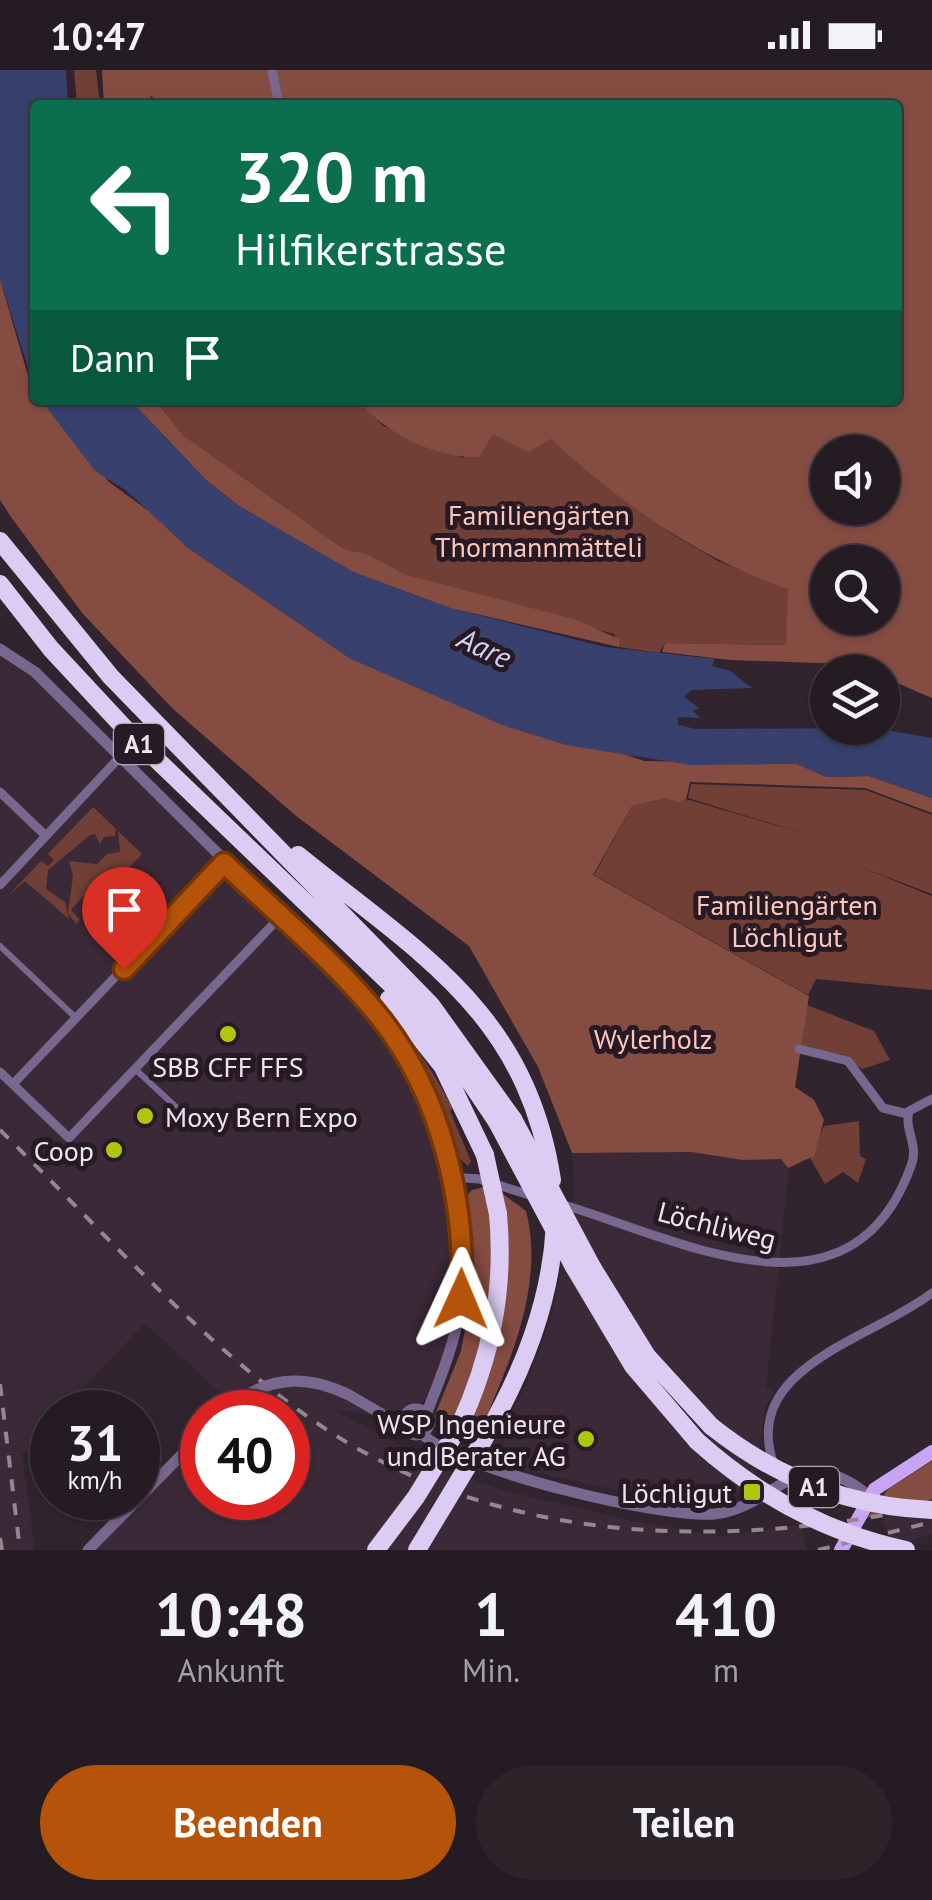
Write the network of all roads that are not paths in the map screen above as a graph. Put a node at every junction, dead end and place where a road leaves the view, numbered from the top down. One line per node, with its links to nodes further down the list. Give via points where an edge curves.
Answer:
1 (272, 70): 2 (street)
2 (278, 100)
3 (0, 541): 8 (highway, A1, via 101,666)
4 (0, 584): 12 (highway, A1, via 111,715)
5 (0, 649): 6 (street, via 35,672)
6 (118, 759): 9 (street); 10 (street)
7 (0, 792): 9 (street)
8 (251, 817): 23 (highway, A1, via 431,1005); 39 (highway, bridge, via 447,974 485,1016 529,1091 552,1180 555,1222 532,1341 484,1440)
9 (46, 836): 11 (street)
10 (224, 863): 13 (street); 15 (street)
11 (0, 885)
12 (292, 892): 23 (highway, A1, via 402,994); 38 (highway, bridge, via 428,1046 457,1091 485,1155 498,1214 496,1316 483,1371 459,1427)
13 (280, 917): 17 (street); 24 (street, via 392,1034 425,1098)
14 (0, 946): 15 (street)
15 (76, 1019): 19 (street)
16 (799, 1049): 21 (street, via 848,1061 883,1108)
17 (135, 1069): 19 (street, via 69,1138); 22 (street)
18 (0, 1072): 19 (street)
19 (13, 1084)
20 (932, 1099): 21 (street)
21 (908, 1114): 24 (street, Löchliweg, via 914,1156 891,1206 852,1245 801,1263 744,1261 479,1179)
22 (189, 1119)
23 (505, 1120): 25 (highway, A1, bridge)
24 (451, 1177): 28 (street, via 462,1244 461,1299)
25 (583, 1267): 35 (highway, A1, bridge, via 646,1356 710,1426 763,1463 827,1492); 36 (highway, A1, bridge, via 633,1366 697,1441)
26 (932, 1293): 33 (street, via 808,1366 780,1393 767,1425)
27 (256, 1390): 29 (street, bridge, via 290,1380 314,1382)
28 (426, 1415): 29 (street, via 408,1411); 30 (street)
29 (404, 1426): 30 (street)
30 (421, 1433): 33 (street, via 457,1454 528,1479 696,1513 740,1507)
31 (932, 1452): 34 (main road)
32 (180, 1456): 37 (street)
33 (780, 1481): 34 (street, via 828,1474)
34 (869, 1496): 36 (main road)
35 (932, 1510)
36 (845, 1542): 40 (highway, A1, bridge)
37 (88, 1550)
38 (376, 1550)
39 (417, 1550)
40 (906, 1550)

